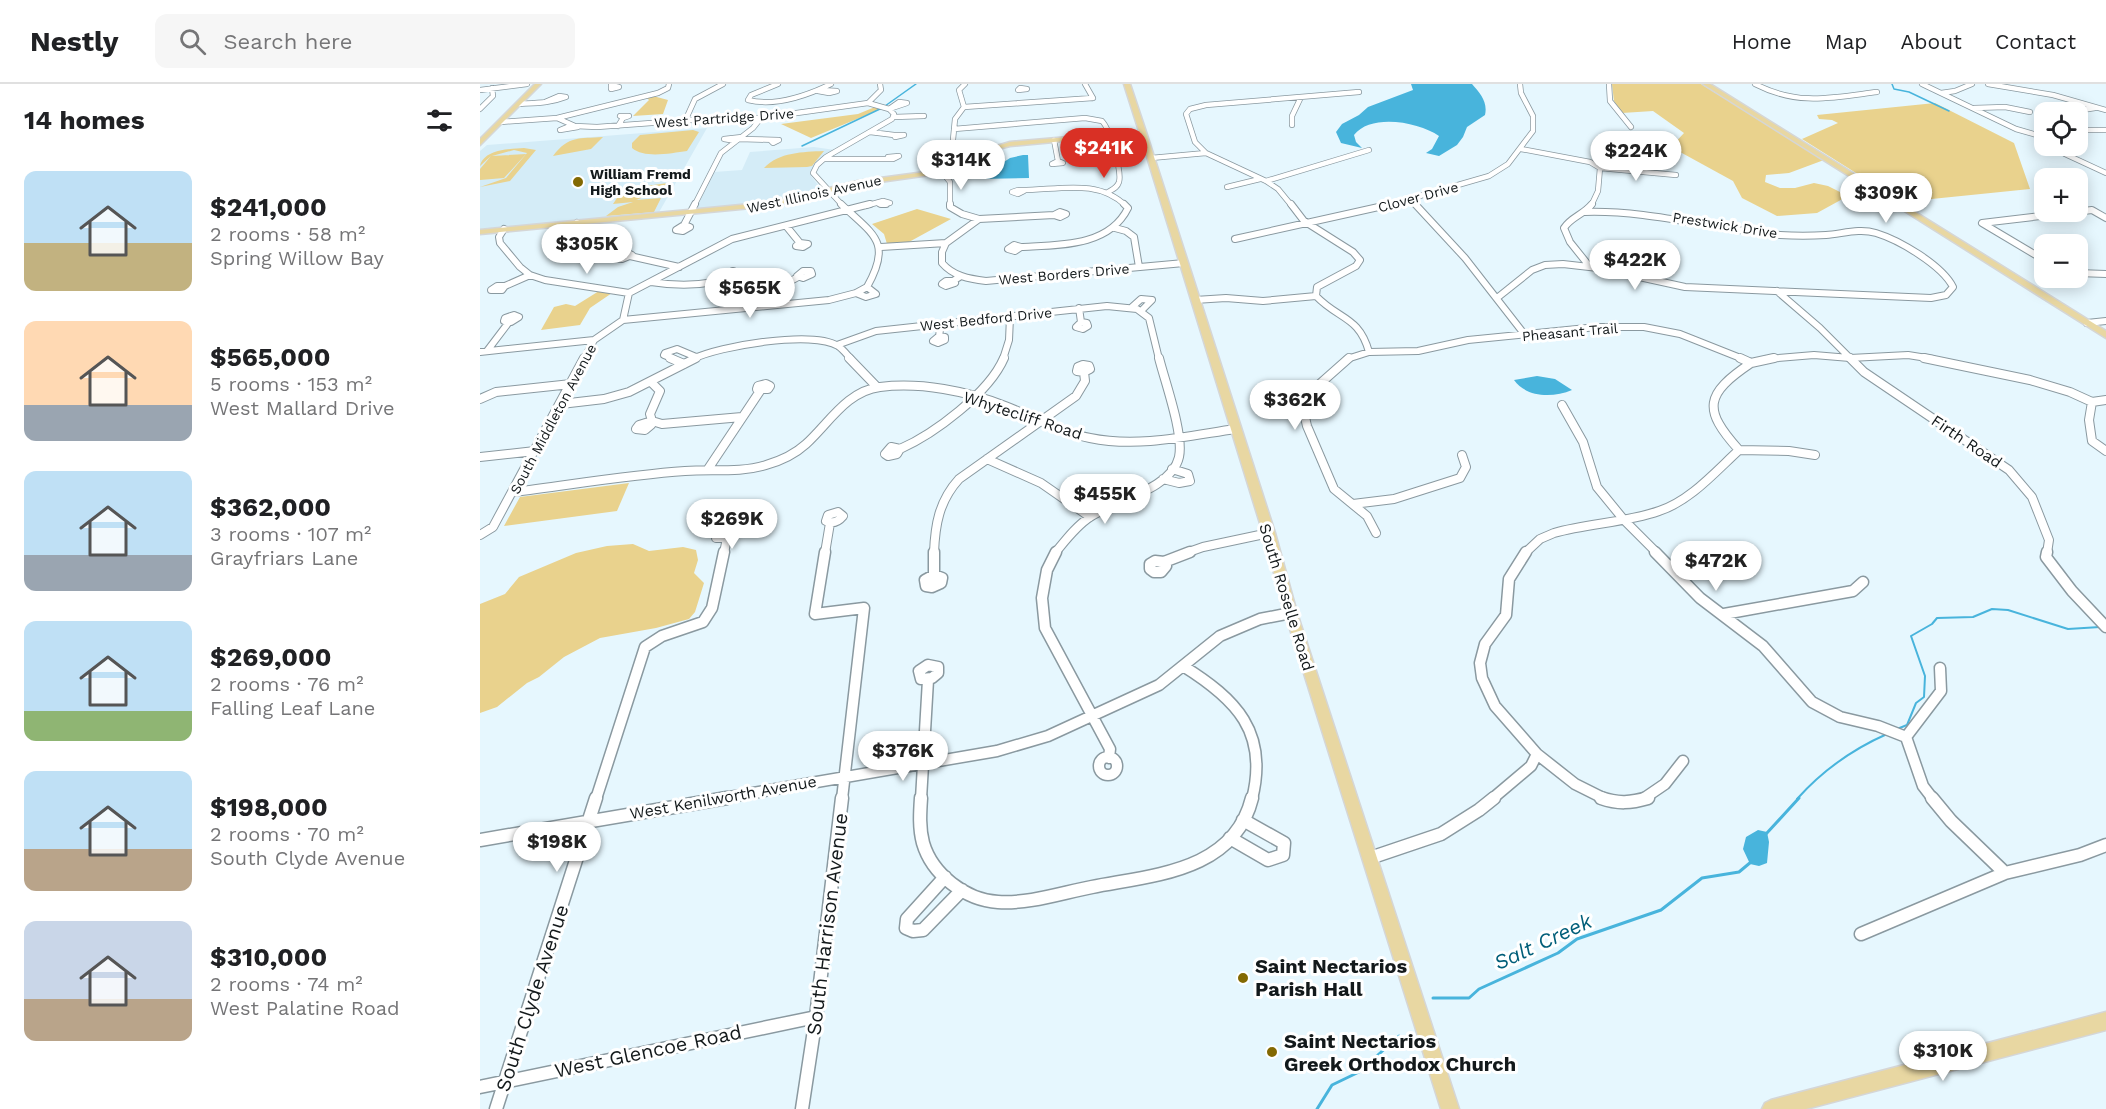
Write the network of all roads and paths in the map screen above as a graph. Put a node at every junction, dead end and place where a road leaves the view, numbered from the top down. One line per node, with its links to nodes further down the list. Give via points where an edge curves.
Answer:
1 (526, 84): 19 (street)
2 (538, 84): 29 (main road)
3 (669, 84): 40 (street, via 658,93)
4 (723, 84): 43 (street, via 695,99)
5 (778, 84): 6 (street, via 748,100 786,99)
6 (831, 84)
7 (880, 84): 28 (street, via 881,90)
8 (965, 84): 31 (street, via 959,90)
9 (1085, 84): 30 (street, via 1093,98)
10 (1127, 84): 55 (main road, South Roselle Road)
11 (1520, 84): 64 (street, Clover Drive, via 1533,116 1533,131)
12 (1609, 84): 49 (street, via 1610,101)
13 (1706, 84): 134 (main road)
14 (1755, 84): 23 (street, via 1784,100 1826,100)
15 (1922, 84): 24 (street)
16 (1972, 84): 24 (street)
17 (1988, 84): 25 (street, via 2024,90 2024,96 2030,97 2034,97 2034,92)
18 (2058, 84): 25 (street)
19 (492, 88): 20 (street); 36 (street, via 493,96)
20 (480, 90)
21 (1024, 90): 30 (street)
22 (1359, 92): 26 (street)
23 (1877, 93)
24 (1941, 93): 33 (street)
25 (2053, 94): 32 (street)
26 (1301, 97): 46 (street); 66 (street, via 1190,109 1186,114 1194,138)
27 (545, 102): 29 (street)
28 (868, 103): 39 (street, via 889,109); 42 (street, West Partridge Drive)
29 (519, 104): 44 (main road)
30 (1028, 104): 31 (street)
31 (964, 107): 50 (street, via 955,118)
32 (2098, 107): 34 (street); 35 (street)
33 (1972, 108): 37 (street, via 1996,106); 56 (street)
34 (2106, 108)
35 (2088, 109)
36 (480, 110)
37 (2030, 112)
38 (924, 116): 39 (street)
39 (894, 117): 54 (street)
40 (557, 118): 44 (street, West Partridge Drive); 45 (street, West Partridge Drive)
41 (623, 118): 47 (street)
42 (762, 118): 43 (street, West Partridge Drive); 60 (street)
43 (685, 121): 47 (street, West Partridge Drive)
44 (501, 122): 63 (main road)
45 (572, 125): 48 (street, West Partridge Drive); 48 (street, West Partridge Drive, via 561,130)
46 (1292, 125)
47 (618, 126): 48 (street, West Partridge Drive)
48 (580, 127)
49 (1631, 127)
50 (954, 129): 58 (street, via 1098,120 1106,125); 71 (street, via 952,152)
51 (2088, 130): 52 (street)
52 (2096, 130): 53 (street); 59 (street)
53 (2106, 130)
54 (870, 132): 57 (street); 70 (street)
55 (1143, 132): 58 (main road, West Illinois Avenue); 69 (main road, South Roselle Road)
56 (2034, 134)
57 (894, 135)
58 (1109, 135): 62 (main road, West Illinois Avenue); 83 (street, via 1120,182)
59 (2106, 136)
60 (739, 139): 61 (street); 88 (street, via 721,153)
61 (770, 140)
62 (1054, 140): 71 (main road, West Illinois Avenue, via 1010,144); 72 (street)
63 (480, 144)
64 (1521, 149): 75 (street, via 1590,162); 84 (street, Clover Drive, via 1508,164 1489,176)
65 (1369, 150): 79 (street)
66 (1206, 153): 69 (street); 79 (street)
67 (2069, 156): 74 (street)
68 (888, 158): 70 (street)
69 (1151, 158): 107 (main road, South Roselle Road)
70 (824, 159): 81 (street, via 813,173)
71 (973, 159): 76 (main road, West Illinois Avenue)
72 (1058, 161)
73 (2103, 164): 74 (street)
74 (2088, 165): 77 (street)
75 (1600, 168): 78 (street); 87 (street, via 1599,188)
76 (942, 172): 81 (main road, West Illinois Avenue, via 874,180); 91 (street, via 950,182 950,207)
77 (2106, 173)
78 (1676, 175)
79 (1263, 180): 80 (street); 93 (street, via 1278,189)
80 (1227, 188)
81 (827, 191): 86 (street); 88 (main road, West Illinois Avenue, via 772,204)
82 (1024, 191): 83 (street, via 1073,188)
83 (1108, 192): 96 (street, via 1128,208 1125,219)
84 (1411, 200): 93 (street, Clover Drive); 125 (street)
85 (879, 204): 86 (street)
86 (848, 210): 95 (street); 103 (street, via 878,239)
87 (1585, 212): 110 (street, via 1570,218 1564,228); 121 (street, Prestwick Drive, via 1658,214 1780,235 1874,232 1892,239 1939,270 1953,287 1939,298)
88 (689, 214): 92 (main road, West Illinois Avenue); 94 (street)
89 (1054, 215): 91 (street)
90 (2106, 218): 105 (street, via 2092,210 1982,222)
91 (979, 219): 102 (street)
92 (577, 223): 97 (main road, West Illinois Avenue); 100 (street, via 572,230)
93 (1309, 224): 99 (street, Clover Drive); 124 (street, via 1360,260 1317,287)
94 (684, 225)
95 (787, 227): 101 (street); 108 (street, via 732,239)
96 (1115, 228): 104 (street, via 1086,240); 109 (street, via 1134,237)
97 (504, 230): 98 (main road, West Illinois Avenue); 113 (street, via 500,243)
98 (480, 232)
99 (1235, 238)
100 (577, 239)
101 (800, 243)
102 (946, 243): 103 (street); 114 (street, via 942,262 949,271)
103 (881, 247): 120 (street)
104 (1020, 247)
105 (2034, 254)
106 (630, 256): 108 (street)
107 (1184, 263): 109 (street, West Borders Drive); 126 (main road, South Roselle Road)
108 (679, 267): 118 (street)
109 (1139, 267): 114 (street, West Borders Drive, via 1010,281)
110 (1590, 267): 121 (street, via 1684,286); 125 (street, via 1537,267)
111 (2088, 273): 112 (street)
112 (2106, 274)
113 (530, 275): 119 (street); 122 (street)
114 (961, 276): 117 (street)
115 (798, 277): 127 (street, via 787,284)
116 (721, 281): 118 (street, via 671,286)
117 (953, 281)
118 (651, 282): 122 (street)
119 (505, 286)
120 (867, 287): 123 (street); 123 (street, via 876,294 866,297)
121 (1777, 291): 144 (street, Firth Road)
122 (629, 293): 130 (street)
123 (856, 293): 127 (street, via 830,300)
124 (1316, 296): 126 (street, via 1263,301); 142 (street, via 1325,307 1357,323 1366,336)
125 (1497, 298): 136 (street)
126 (1196, 300): 160 (main road, South Roselle Road)
127 (781, 304): 130 (street)
128 (1079, 308): 129 (street, West Bedford Drive); 133 (street); 161 (street, West Bedford Drive, via 1113,305 1136,309 1151,321)
129 (1010, 317): 135 (street, West Bedford Drive); 152 (street, via 1009,341 1001,363)
130 (623, 320): 139 (street, South Middleton Avenue)
131 (2106, 321): 134 (street)
132 (509, 322): 141 (street)
133 (1081, 322)
134 (2087, 323): 137 (main road)
135 (941, 324): 138 (street); 140 (street, West Bedford Drive, via 876,331)
136 (1525, 335): 142 (street, Pheasant Trail, via 1468,340 1418,351); 145 (street, Pheasant Trail, via 1597,327 1644,327 1680,334)
137 (2106, 335)
138 (939, 336)
139 (594, 340): 141 (street); 149 (street, South Middleton Avenue)
140 (837, 345): 143 (street, via 804,339 732,346); 150 (street)
141 (483, 352)
142 (1369, 352): 174 (street, via 1350,357 1302,404 1307,426 1334,489)
143 (696, 357): 146 (street); 146 (street, via 677,349 664,355)
144 (1850, 358): 145 (street, via 1778,357); 155 (street, via 1918,357 1986,369 2070,392); 187 (street, Firth Road, via 1864,372 2009,470 2026,487 2049,540 2046,557)
145 (1750, 363): 163 (street, via 1720,389 1712,405 1716,423)
146 (684, 364): 148 (street)
147 (1084, 372): 159 (street, via 1076,396)
148 (651, 382): 156 (street, via 604,399); 158 (street, via 660,391 650,414 651,422)
149 (571, 384): 153 (street, via 496,392); 156 (street, South Middleton Avenue)
150 (877, 387): 152 (street, Whytecliff Road, via 935,389); 170 (street, Whytecliff Road, via 837,410 805,445 786,456 748,469)
151 (760, 391): 158 (street)
152 (973, 396): 159 (street, Whytecliff Road); 162 (street, via 938,427)
153 (480, 399)
154 (2106, 400): 155 (street)
155 (2092, 402): 165 (street, via 2092,441)
156 (561, 404): 164 (street, South Middleton Avenue)
157 (1562, 405): 176 (street, via 1583,442 1597,487)
158 (742, 417): 170 (street)
159 (1041, 421): 161 (street, Whytecliff Road, via 1074,434 1107,440 1141,442); 169 (street)
160 (1235, 429): 161 (street, Whytecliff Road); 178 (main road, South Roselle Road)
161 (1179, 437): 171 (street, via 1181,451)
162 (900, 449)
163 (1739, 450): 167 (street); 176 (street, via 1695,489 1671,504)
164 (535, 451): 168 (street); 173 (street, South Middleton Avenue)
165 (2106, 451)
166 (1462, 455): 174 (street, via 1466,467 1460,478 1377,504)
167 (1815, 455)
168 (480, 457)
169 (987, 459): 175 (street, via 1041,483); 183 (street, via 947,490 936,518)
170 (708, 469): 173 (street, Whytecliff Road)
171 (1172, 469): 172 (street); 172 (street, via 1188,474 1190,481)
172 (1163, 479): 175 (street)
173 (513, 492): 180 (street, South Middleton Avenue, via 493,527)
174 (1353, 504): 179 (street, via 1367,516)
175 (1090, 517): 191 (street, via 1055,553 1042,598 1045,628)
176 (1623, 520): 186 (street, via 1700,598); 193 (street, via 1548,534 1530,547 1508,582 1506,615 1482,650 1480,669 1485,686)
177 (830, 523): 197 (street, South Harrison Avenue, via 815,614 864,608)
178 (1269, 533): 182 (street, via 1203,547); 185 (main road, South Roselle Road)
179 (1376, 533)
180 (484, 534)
181 (727, 538): 198 (street, South Clyde Avenue, via 712,608 702,621 645,647)
182 (1164, 562)
183 (934, 575)
184 (1863, 582): 186 (street, via 1853,591)
185 (1291, 613): 188 (street, West Kenilworth Avenue, via 1260,619 1220,636); 203 (main road, South Roselle Road)
186 (1724, 614): 192 (street, via 1763,646 1812,702 1840,717)
187 (2106, 627)
188 (1183, 666): 191 (street, West Kenilworth Avenue, via 1159,685); 199 (street, via 1219,689 1238,708 1250,733 1257,784)
189 (1940, 668): 192 (street, via 1941,691)
190 (928, 680): 196 (street)
191 (1093, 717): 194 (street, via 1110,750); 196 (street, West Kenilworth Avenue, via 997,751)
192 (1906, 737): 204 (street, via 1923,786 1951,821)
193 (1537, 754): 195 (street, via 1604,801 1634,804 1654,796); 203 (street, via 1531,766 1479,810 1441,834)
194 (1109, 758)
195 (1683, 761)
196 (924, 765): 197 (street, West Kenilworth Avenue); 205 (street, via 919,826 926,851)
197 (845, 776): 198 (street, West Kenilworth Avenue); 208 (street, South Harrison Avenue)
198 (590, 819): 201 (street, West Kenilworth Avenue); 210 (street, South Clyde Avenue)
199 (1243, 820): 200 (street); 200 (street, via 1284,843 1283,855 1268,860)
200 (1230, 838): 206 (street, via 1180,870 1029,900 996,902)
201 (480, 840)
202 (2106, 845): 204 (street)
203 (1370, 858): 215 (main road, South Roselle Road)
204 (2005, 873): 207 (street)
205 (945, 877): 206 (street); 206 (street, via 907,919 906,928 913,932 923,930)
206 (962, 890)
207 (1861, 934)
208 (816, 1017): 210 (street, West Glencoe Road); 214 (street, South Harrison Avenue)
209 (2106, 1021): 212 (main road)
210 (506, 1081): 211 (street, West Glencoe Road); 213 (street, South Clyde Avenue)
211 (480, 1087)
212 (1779, 1108)
213 (496, 1109)
214 (802, 1109)
215 (1450, 1109)

